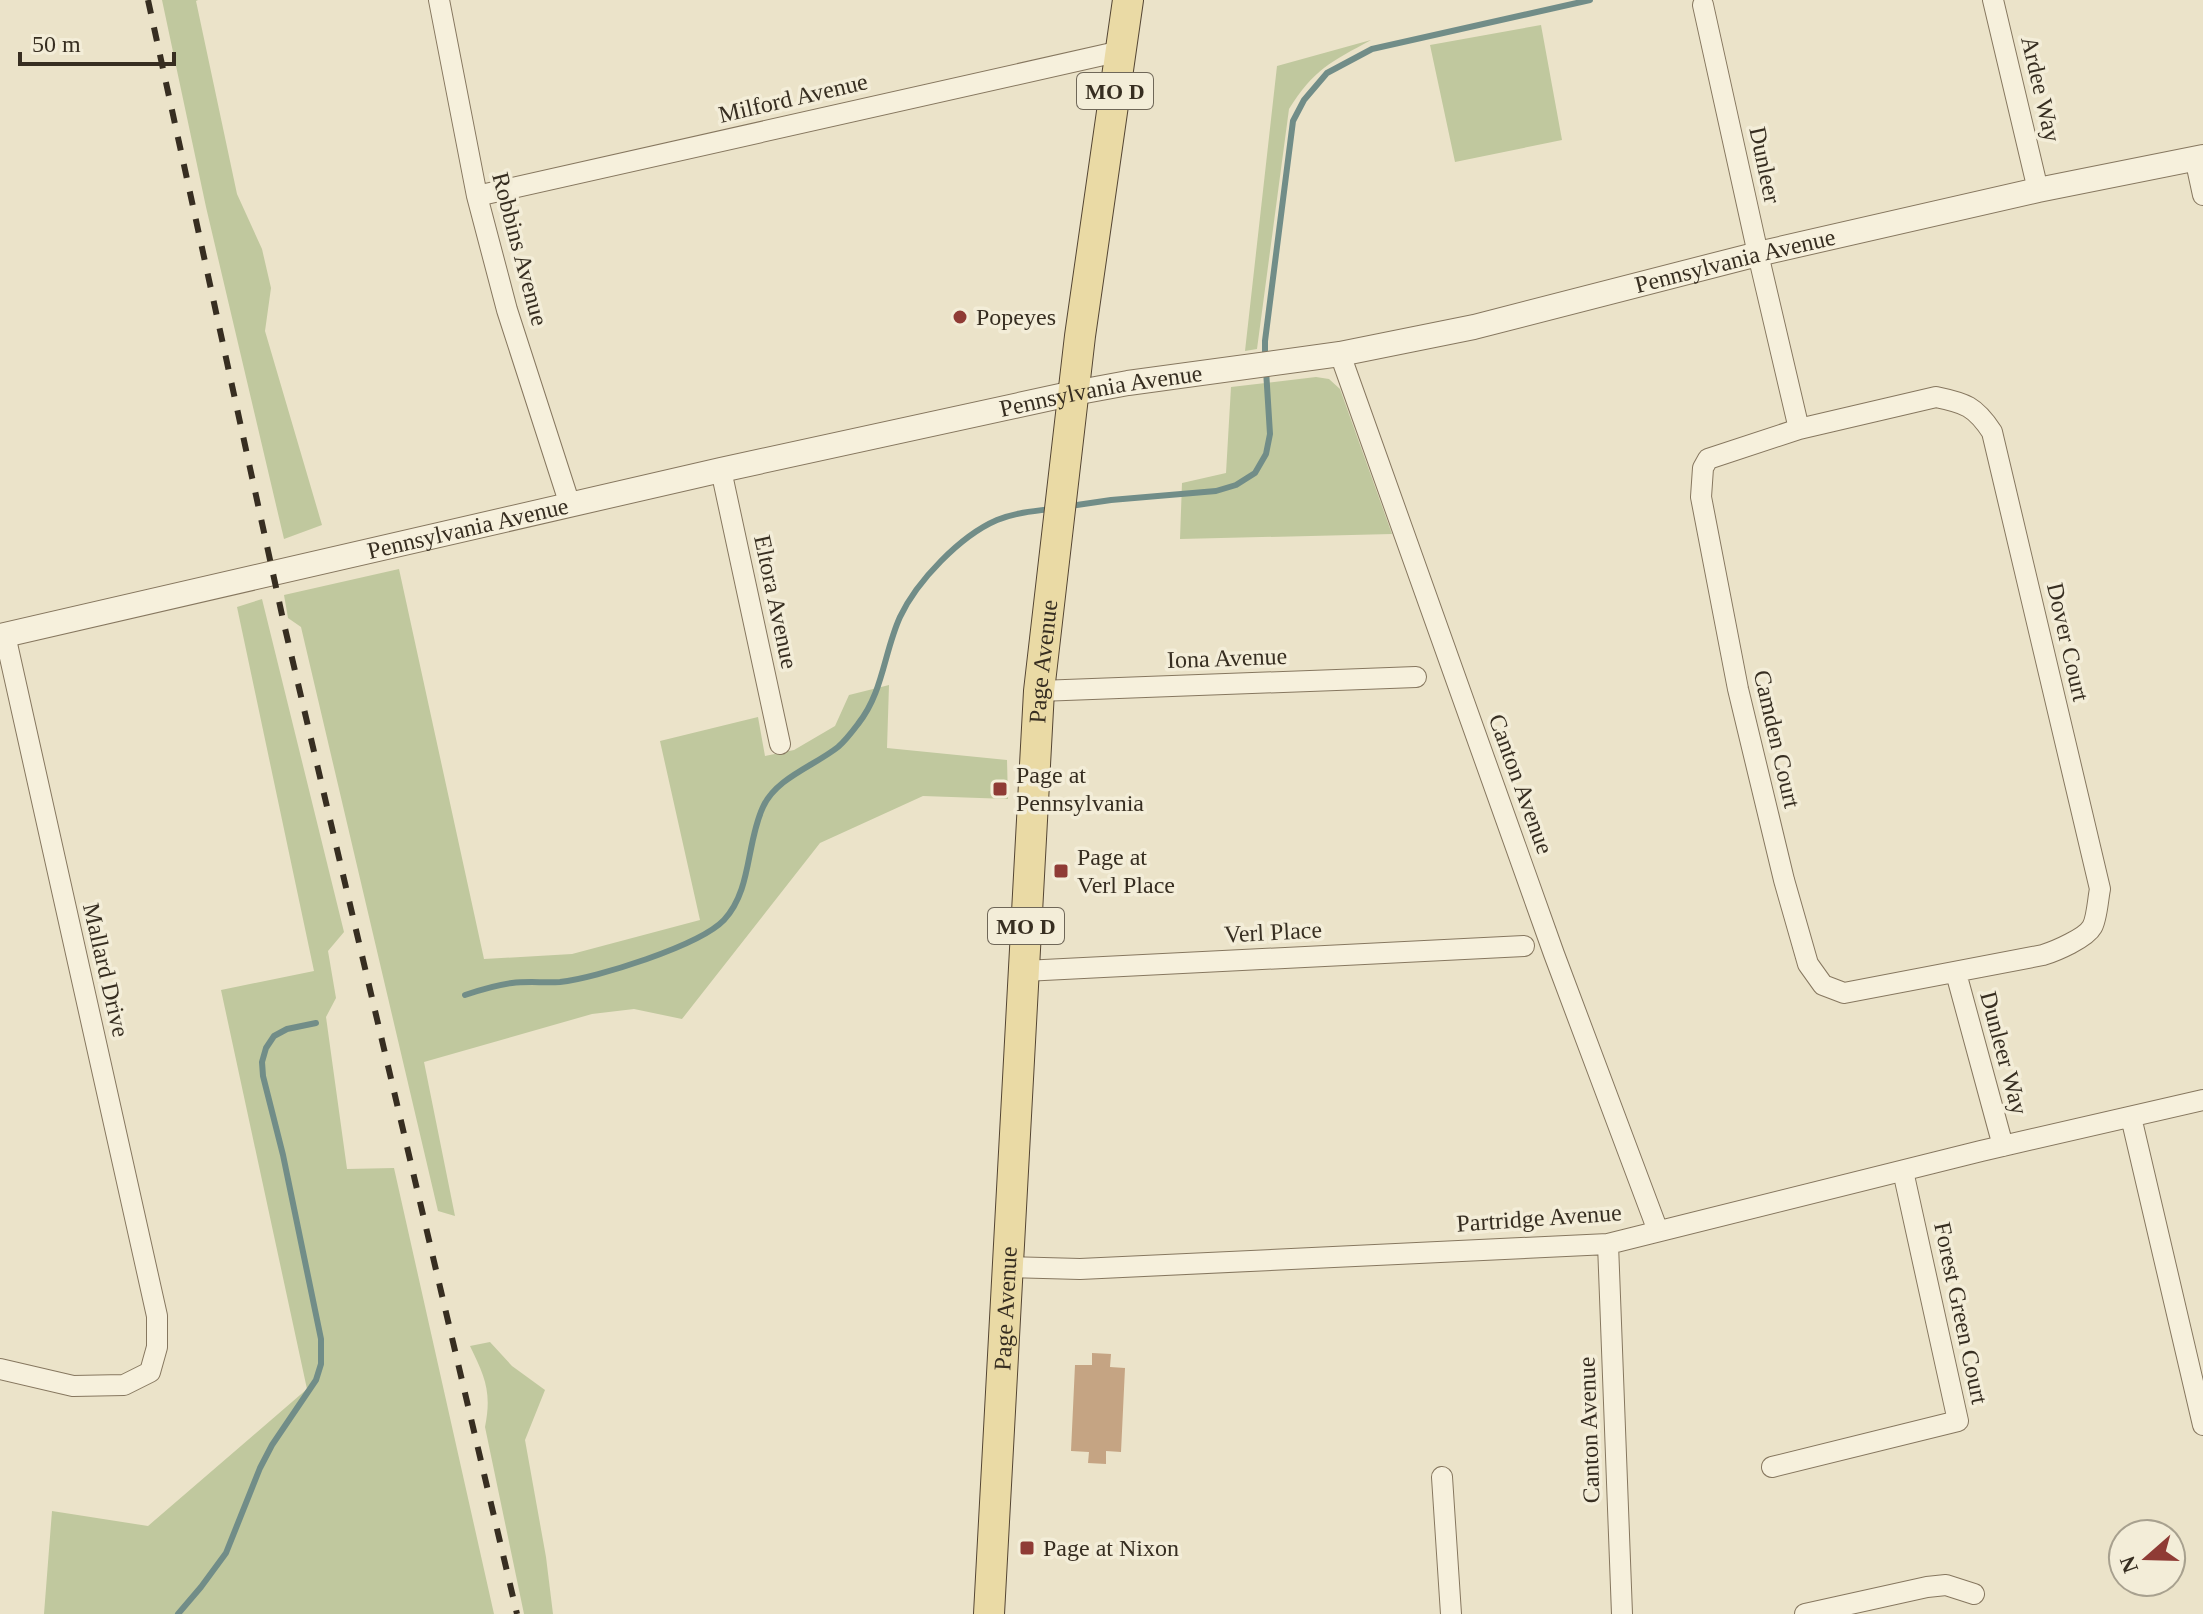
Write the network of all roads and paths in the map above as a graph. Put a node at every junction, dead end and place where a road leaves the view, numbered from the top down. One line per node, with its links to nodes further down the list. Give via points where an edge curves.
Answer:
1 (439, 0): 9 (street, Robbins Avenue)
2 (1128, 0): 5 (main road, Page Avenue / MO D)
3 (1993, 0): 7 (street, Ardee Way)
4 (1703, 5): 10 (street, Dunleer)
5 (1121, 51): 9 (street, Milford Avenue); 12 (main road, Page Avenue / MO D)
6 (2199, 158): 7 (street, Pennsylvania Avenue); 8 (street)
7 (2038, 190): 10 (street, Pennsylvania Avenue)
8 (2203, 195)
9 (477, 196): 15 (street, Robbins Avenue, via 507,310)
10 (1758, 254): 11 (street, Pennsylvania Avenue, via 1474,327); 13 (street, Dunleer)
11 (1340, 354): 12 (street, Pennsylvania Avenue); 27 (street, Canton Avenue)
12 (1074, 393): 14 (street, Pennsylvania Avenue); 18 (main road, Page Avenue / MO D)
13 (1799, 429): 22 (street, Camden Court, via 1708,459 1701,497 1738,689 1808,964 1823,985 1844,993); 22 (street, Dover Court, via 1936,397 1963,403 1992,432 2100,889 2092,927 2082,936 2043,955)
14 (721, 470): 15 (street, Pennsylvania Avenue); 19 (street, Eltora Avenue)
15 (570, 505): 16 (street, Pennsylvania Avenue)
16 (3, 636): 30 (street, Mallard Drive, via 157,1316 157,1347 150,1372 124,1385 73,1386)
17 (1416, 677): 18 (street, Iona Avenue)
18 (1039, 691): 21 (main road, Page Avenue / MO D)
19 (780, 744)
20 (1524, 946): 21 (street, Verl Place)
21 (1024, 971): 29 (main road, Page Avenue / MO D)
22 (1956, 973): 25 (street, Dunleer Way)
23 (2203, 1100): 24 (street, Partridge Avenue)
24 (2131, 1117): 25 (street, Partridge Avenue); 31 (street)
25 (2003, 1146): 26 (street, Partridge Avenue)
26 (1903, 1171): 27 (street, Partridge Avenue); 32 (street, Forest Green Court, via 1958,1421)
27 (1658, 1231): 28 (street, Partridge Avenue)
28 (1608, 1244): 29 (street, Partridge Avenue, via 1080,1269); 37 (street, Canton Avenue)
29 (1008, 1267): 35 (main road, Page Avenue / MO D)
30 (0, 1369)
31 (2203, 1425)
32 (1772, 1467)
33 (1442, 1477): 36 (street)
34 (1974, 1594): 38 (street, via 1946,1585 1927,1587)
35 (989, 1614)
36 (1451, 1614)
37 (1622, 1614)
38 (1805, 1614)

